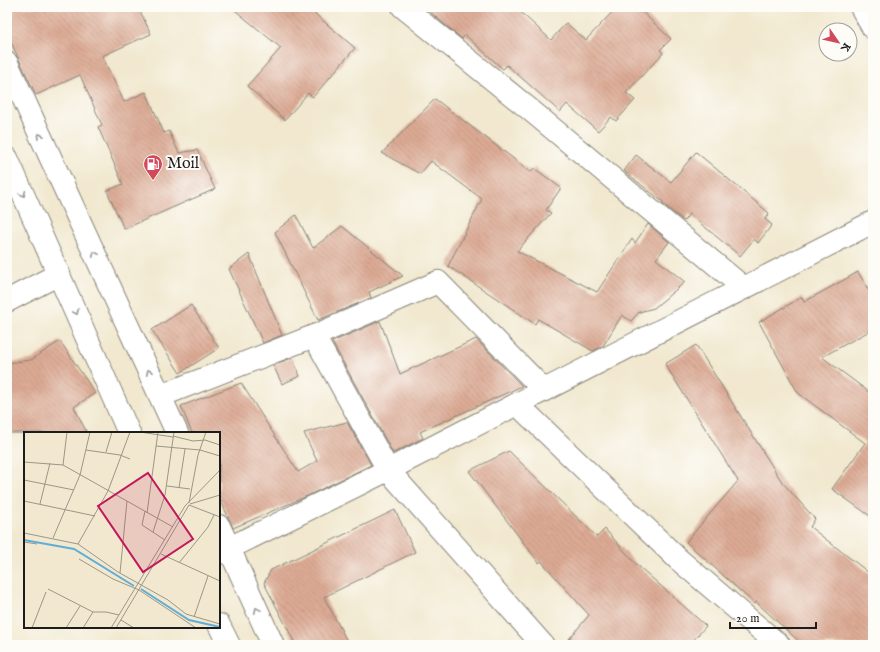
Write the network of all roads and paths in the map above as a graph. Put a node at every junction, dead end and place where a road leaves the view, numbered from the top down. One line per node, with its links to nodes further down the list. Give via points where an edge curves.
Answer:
1 (403, 7): 8 (street)
2 (861, 7): 3 (street)
3 (873, 28)
4 (7, 63): 12 (street, one-way to 4)
5 (7, 158): 7 (street, one-way to 7)
6 (873, 222): 8 (street)
7 (60, 274): 9 (street); 14 (street, one-way to 14)
8 (744, 288): 11 (street)
9 (7, 301)
10 (314, 336): 11 (street, via 438,282); 12 (street); 16 (street)
11 (544, 390): 13 (street)
12 (160, 396): 15 (street)
13 (517, 404): 16 (street); 23 (street, via 678,559)
14 (129, 432)
15 (177, 432)
16 (388, 470): 18 (street); 22 (street)
17 (220, 531): 18 (street)
18 (224, 551): 21 (street, one-way to 18)
19 (220, 627): 20 (street)
20 (229, 645)
21 (273, 645)
22 (543, 645)
23 (779, 645)

